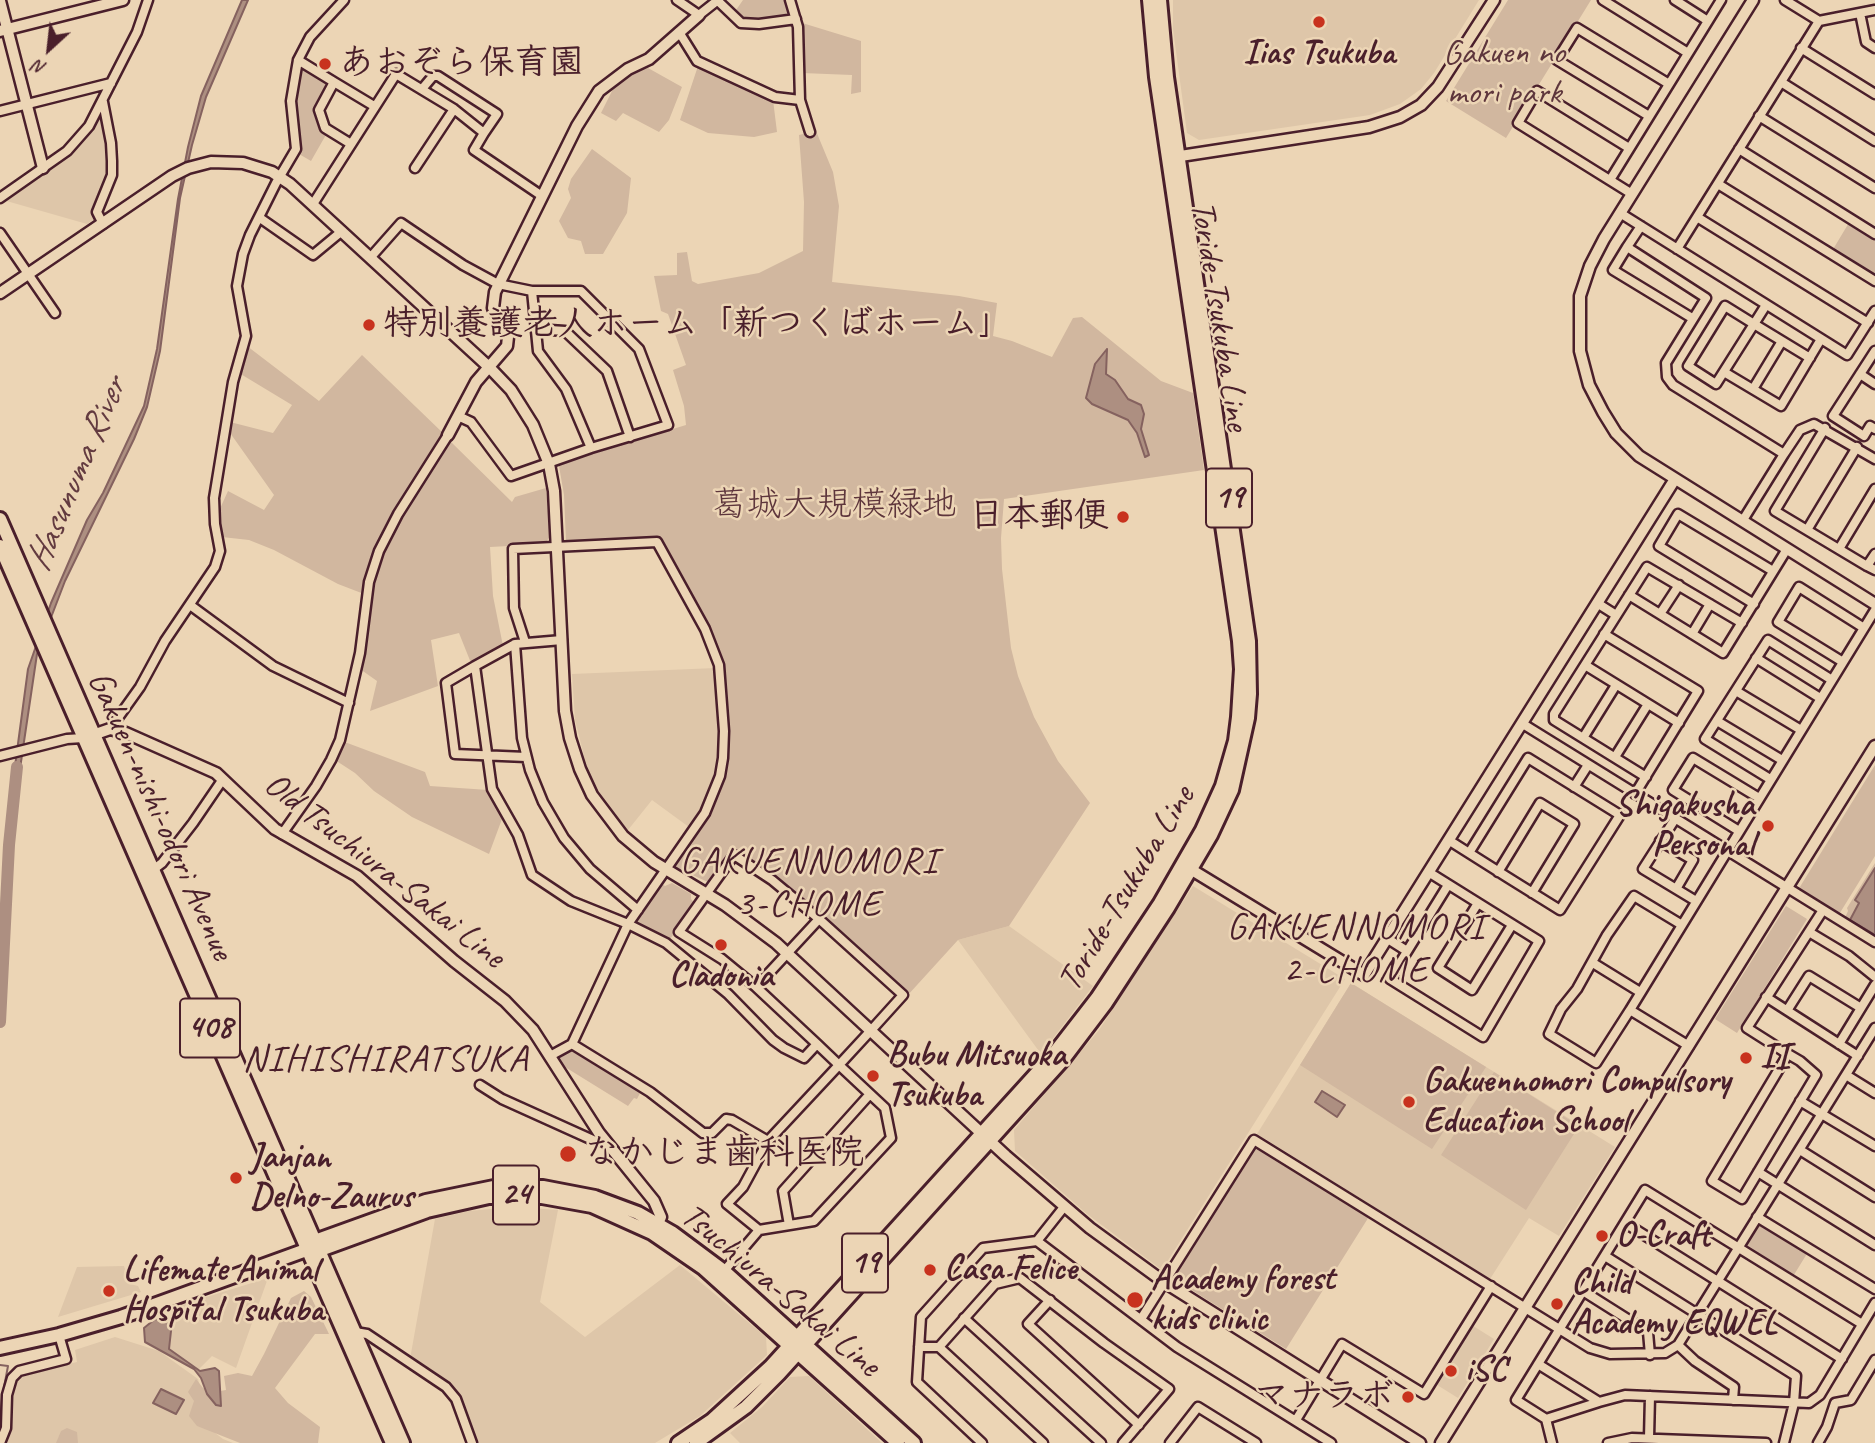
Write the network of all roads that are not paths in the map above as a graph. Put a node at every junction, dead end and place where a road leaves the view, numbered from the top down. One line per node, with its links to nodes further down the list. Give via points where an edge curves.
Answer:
1 (123, 0): 22 (street)
2 (148, 0): 30 (street)
3 (344, 0): 27 (street, via 310,37)
4 (677, 0): 18 (street)
5 (717, 0): 18 (street); 19 (street, via 741,23)
6 (790, 0): 19 (street)
7 (1149, 0): 48 (main road, Toride-Tsukuba Line / 19, via 1153,52)
8 (1160, 0): 48 (main road, Toride-Tsukuba Line / 19)
9 (1494, 0): 48 (street, via 1438,88 1400,117 1368,127)
10 (1602, 0): 26 (street)
11 (1675, 0): 20 (street)
12 (1721, 0): 20 (street)
13 (1753, 0): 55 (street)
14 (1785, 0): 21 (street)
15 (0, 1): 22 (street)
16 (1875, 10): 17 (street)
17 (1860, 13): 21 (street); 25 (street, via 1866,43)
18 (699, 15): 23 (street)
19 (796, 19): 34 (street)
20 (1708, 21): 26 (street)
21 (1819, 21): 24 (street)
22 (3, 30): 36 (street)
23 (679, 32): 34 (street, via 697,61 768,94); 56 (street, via 649,59 599,91)
24 (1801, 48): 29 (street); 33 (street)
25 (1875, 48)
26 (1688, 53): 31 (street)
27 (298, 60): 28 (street); 51 (street, via 291,101 296,149)
28 (334, 82): 37 (street); 45 (street, via 319,110 325,128)
29 (1781, 82): 41 (street); 44 (street)
30 (111, 83): 35 (street); 36 (street)
31 (1669, 84): 40 (street); 40 (street, via 1577,28 1557,60)
32 (422, 89): 37 (street, via 396,74); 38 (street); 43 (street, via 438,76 497,114)
33 (1875, 94)
34 (800, 100): 42 (street)
35 (103, 102): 49 (street, via 78,140); 62 (street, via 113,161 97,212)
36 (26, 105): 39 (street); 49 (street)
37 (374, 106): 45 (street)
38 (454, 109): 43 (street); 50 (street)
39 (0, 111)
40 (1649, 116): 46 (street)
41 (1759, 116): 47 (street); 54 (street)
42 (810, 132)
43 (484, 133): 56 (street, via 474,150)
44 (1875, 141)
45 (351, 144): 58 (street)
46 (1629, 148): 52 (street); 52 (street, via 1537,91 1518,123)
47 (1739, 149): 53 (street); 66 (street)
48 (1173, 157): 166 (main road, Toride-Tsukuba Line / 19, via 1245,608 1250,668 1248,718 1238,769 1222,812)
49 (43, 168): 57 (street)
50 (415, 168)
51 (280, 176): 58 (street); 61 (street); 62 (street, via 233,162 194,166)
52 (1609, 180): 55 (street)
53 (1718, 184): 60 (street); 71 (street)
54 (1875, 188)
55 (1632, 194): 59 (street)
56 (542, 196): 72 (street)
57 (0, 198)
58 (313, 204): 64 (street)
59 (1620, 214): 63 (street); 101 (street, via 1590,266 1580,296 1580,351 1588,385 1616,433 1639,456)
60 (1697, 217): 68 (street); 79 (street)
61 (260, 218): 64 (street, via 313,256); 119 (street, via 243,254 237,286 246,336 233,382 214,498 220,551 215,568)
62 (103, 224): 70 (street)
63 (1641, 226): 67 (street); 68 (street)
64 (342, 231): 69 (street)
65 (0, 233): 70 (street)
66 (1875, 234)
67 (1627, 247): 78 (street, via 1706,298); 78 (street, via 1613,270)
68 (1677, 249): 75 (street)
69 (370, 258): 72 (street, via 401,223); 86 (street)
70 (29, 274): 74 (street); 77 (street)
71 (1875, 281)
72 (498, 284): 73 (street); 86 (street, via 493,308 508,342)
73 (532, 291): 81 (street); 95 (street, via 581,291 639,349 668,425)
74 (0, 293)
75 (1766, 305): 80 (street); 82 (street)
76 (1875, 311): 79 (street)
77 (55, 313)
78 (1692, 318): 98 (street, via 1666,363 1667,377)
79 (1867, 323): 82 (street, via 1847,355)
80 (1754, 324): 83 (street); 87 (street); 87 (street, via 1726,306 1688,366 1716,384)
81 (535, 329): 95 (street, via 565,331 607,371); 97 (street, via 538,351 566,389)
82 (1821, 339): 85 (street)
83 (1782, 341): 85 (street); 90 (street)
84 (1875, 351): 88 (street)
85 (1810, 358): 90 (street, via 1781,406)
86 (490, 368): 91 (street, via 476,382); 100 (street, via 526,411)
87 (1724, 372): 90 (street)
88 (1860, 374): 89 (street); 93 (street, via 1833,416 1864,436 1870,426)
89 (1875, 384)
90 (1753, 389)
91 (458, 416): 94 (street); 100 (street, via 471,422 511,476)
92 (1825, 428): 96 (street); 98 (street, via 1804,426); 105 (street, via 1775,511)
93 (1875, 429)
94 (448, 435): 137 (street, via 376,558)
95 (630, 437): 97 (street)
96 (1857, 447): 99 (street); 105 (street)
97 (591, 448): 100 (street)
98 (1784, 454): 104 (street)
99 (1875, 459)
100 (549, 464): 107 (street)
101 (1675, 479): 104 (street); 115 (street)
102 (1875, 489): 109 (street)
103 (0, 519): 144 (main road, Gakuen-nishi-odori Avenue / 408)
104 (1743, 520): 108 (street)
105 (1807, 530): 109 (street)
106 (0, 546): 144 (main road, Gakuen-nishi-odori Avenue / 408)
107 (558, 546): 127 (street); 128 (street, via 513,549); 168 (street, via 657,542 705,629 719,665 724,731 720,776 705,813)
108 (1787, 549): 112 (street); 118 (street)
109 (1839, 549): 111 (street)
110 (1875, 554): 111 (street)
111 (1871, 568)
112 (1773, 571): 117 (street); 117 (street, via 1678,514 1659,546)
113 (1679, 585): 114 (street, via 1647,567); 116 (street); 121 (street)
114 (1629, 595): 121 (street); 122 (street)
115 (1597, 603): 122 (street); 141 (street)
116 (1710, 604): 123 (street); 126 (street)
117 (1754, 604): 123 (street)
118 (1875, 604)
119 (190, 605): 137 (street, via 273,666); 142 (street)
120 (1875, 610): 124 (street)
121 (1660, 614): 126 (street)
122 (1616, 615): 125 (street)
123 (1742, 623): 126 (street, via 1723,653)
124 (1864, 628): 130 (street); 130 (street, via 1799,587 1778,622)
125 (1604, 634): 131 (street); 140 (street, via 1698,691)
126 (1692, 634)
127 (562, 640): 128 (street); 168 (street, via 567,723 586,783 618,830)
128 (520, 643): 132 (street); 149 (street, via 519,717)
129 (1756, 659): 133 (street, via 1768,640); 135 (street); 136 (street)
130 (1843, 662): 133 (street)
131 (1585, 665): 134 (street); 145 (street, via 1553,718)
132 (475, 666): 147 (street); 147 (street, via 446,683 455,754)
133 (1832, 680): 136 (street)
134 (1616, 685): 138 (street); 145 (street)
135 (1736, 691): 139 (street); 143 (street)
136 (1820, 698): 143 (street)
137 (349, 703): 161 (street, via 331,760)
138 (1648, 704): 140 (street); 150 (street)
139 (1717, 721): 151 (street); 155 (street, via 1706,739)
140 (1679, 723): 153 (street)
141 (1523, 724): 152 (street); 162 (street)
142 (110, 729): 144 (street); 154 (street, Old Tsuchiura-Sakai Line)
143 (1801, 730): 151 (street)
144 (89, 736): 148 (street); 167 (main road, Gakuen-nishi-odori Avenue / 408); 231 (main road, Gakuen-nishi-odori Avenue / 408)
145 (1583, 738): 150 (street)
146 (1875, 746): 172 (street)
147 (488, 755): 149 (street); 181 (street, via 492,789 518,835 531,875 571,901)
148 (0, 756)
149 (526, 757): 178 (street, via 543,802 572,849)
150 (1615, 757): 153 (street)
151 (1782, 760): 155 (street)
152 (1588, 765): 156 (street); 157 (street)
153 (1646, 777): 157 (street)
154 (223, 779): 161 (street, Old Tsuchiura-Sakai Line); 167 (street)
155 (1770, 779): 158 (street)
156 (1574, 787): 165 (street, via 1528,758); 174 (street, via 1620,815 1560,910)
157 (1635, 794): 159 (street)
158 (1759, 798): 160 (street); 160 (street, via 1693,758 1672,790)
159 (1675, 819): 163 (street); 164 (street)
160 (1739, 831): 164 (street)
161 (282, 834): 206 (street, Old Tsuchiura-Sakai Line, via 357,876 505,1001)
162 (1450, 841): 165 (street); 170 (street)
163 (1660, 841): 173 (street, via 1643,869); 173 (street, via 1693,860)
164 (1727, 851): 172 (street); 176 (street)
165 (1469, 853): 169 (street)
166 (1187, 867): 185 (street, via 1364,975); 215 (main road, Toride-Tsukuba Line / 19, via 1091,1006)
167 (154, 869): 231 (main road, Gakuen-nishi-odori Avenue / 408)
168 (666, 870): 175 (street); 178 (street)
169 (1499, 872): 174 (street); 174 (street, via 1540,803 1574,824)
170 (1430, 873): 171 (street); 185 (street)
171 (1448, 885): 177 (street); 187 (street)
172 (1787, 887): 179 (street); 204 (street)
173 (1676, 889): 176 (street)
174 (1532, 892)
175 (706, 893): 180 (street, via 734,855); 188 (street); 192 (street, via 679,932)
176 (1696, 901): 183 (street)
177 (1478, 903): 182 (street); 182 (street, via 1438,968 1472,990)
178 (639, 910): 181 (street)
179 (1823, 910): 184 (street); 186 (street)
180 (819, 919): 188 (street); 199 (street, via 903,995)
181 (628, 924): 201 (street); 202 (street, via 681,954 784,1048 804,1058)
182 (1512, 925): 187 (street, via 1539,941 1483,1037 1390,979)
183 (1682, 925): 189 (street, via 1634,896); 193 (street)
184 (1809, 932): 190 (street); 194 (street)
185 (1388, 939): 187 (street)
186 (1875, 942)
187 (1407, 951)
188 (787, 952): 192 (street); 199 (street)
189 (1593, 963): 193 (street); 197 (street, via 1549,1034 1596,1063)
190 (1875, 977)
191 (1875, 985): 195 (street)
192 (755, 987): 202 (street)
193 (1640, 992): 197 (street)
194 (1766, 997): 196 (street); 205 (street, via 1747,1028)
195 (1861, 1008): 196 (street, via 1809,976); 203 (street)
196 (1788, 1009): 203 (street)
197 (1630, 1010): 204 (street)
198 (1875, 1028): 200 (street)
199 (870, 1031): 208 (street); 215 (street)
200 (1872, 1039): 207 (street)
201 (572, 1044): 206 (street); 217 (street, via 650,1092 703,1132 712,1133 726,1119)
202 (817, 1044): 208 (street)
203 (1839, 1044): 207 (street)
204 (1689, 1046): 242 (street)
205 (1788, 1054): 213 (street, via 1816,1075); 220 (street, via 1712,1181 1742,1199)
206 (550, 1056): 216 (street, Old Tsuchiura-Sakai Line)
207 (1858, 1056): 209 (street)
208 (839, 1065): 212 (street); 217 (street)
209 (1846, 1075): 211 (street); 214 (street)
210 (480, 1085): 216 (street, via 502,1099)
211 (1875, 1093)
212 (870, 1094): 226 (street, via 783,1191); 226 (street, via 885,1108 891,1138 814,1222)
213 (1800, 1101): 214 (street); 220 (street)
214 (1822, 1114): 218 (street); 219 (street)
215 (986, 1138): 223 (street); 250 (main road, Toride-Tsukuba Line / 19)
216 (604, 1141): 227 (street, Old Tsuchiura-Sakai Line, via 654,1201 660,1212)
217 (768, 1141): 228 (street, via 743,1187 727,1204)
218 (1875, 1146)
219 (1800, 1150): 221 (street); 222 (street)
220 (1758, 1172): 221 (street)
221 (1778, 1185): 224 (street); 230 (street)
222 (1875, 1196)
223 (1064, 1207): 229 (street); 236 (street)
224 (1757, 1217): 232 (street); 238 (street)
225 (1625, 1223): 232 (street, via 1645,1190); 233 (street); 235 (street)
226 (789, 1226): 228 (street)
227 (655, 1228): 231 (main road, Tsuchiura-Sakai Line / 24, via 592,1206 542,1197 489,1196); 234 (main road, Tsuchiura-Sakai Line / 24); 250 (main road, Tsuchiura-Sakai Line / 24)
228 (759, 1230): 234 (street)
229 (1037, 1241): 245 (street); 252 (street, via 984,1248 921,1317)
230 (1875, 1245)
231 (314, 1247): 248 (main road, Gakuen-nishi-odori Avenue / 408); 249 (main road, 24); 269 (main road, Gakuen-nishi-odori Avenue / 408)
232 (1738, 1248): 235 (street); 246 (street)
233 (1605, 1256): 239 (street); 243 (street)
234 (724, 1271): 250 (main road, Tsuchiura-Sakai Line / 24)
235 (1718, 1281): 243 (street); 256 (street)
236 (1164, 1282): 237 (street, via 1254,1140); 245 (street); 259 (street)
237 (1491, 1286): 242 (street); 259 (street, via 1423,1394 1342,1344)
238 (1875, 1289)
239 (1583, 1291): 247 (street); 255 (street, via 1648,1332)
240 (1050, 1300): 244 (street, via 1020,1278 995,1284); 266 (street, via 1028,1324); 266 (street, via 1169,1389)
241 (1875, 1303): 246 (street)
242 (1525, 1308): 247 (street); 284 (street)
243 (1697, 1314): 251 (street); 263 (street, via 1796,1376)
244 (964, 1318): 253 (street); 278 (street)
245 (1140, 1319): 265 (street)
246 (1862, 1324): 256 (street)
247 (1560, 1329): 255 (street, via 1603,1353); 258 (street)
248 (355, 1332): 270 (main road, Gakuen-nishi-odori Avenue / 408); 271 (street, via 367,1334 446,1387 456,1399)
249 (59, 1335): 254 (main road, 24); 268 (street, via 66,1359 19,1371 12,1378)
250 (798, 1344): 272 (main road, Toride-Tsukuba Line / 19, via 712,1420); 273 (main road, Toride-Tsukuba Line / 19, via 746,1407); 274 (main road, Tsuchiura-Sakai Line / 24); 275 (main road, Tsuchiura-Sakai Line / 24)
251 (1678, 1345): 255 (street); 261 (street, via 1734,1387)
252 (919, 1347): 253 (street); 276 (street, via 917,1382)
253 (939, 1347): 277 (street)
254 (0, 1348)
255 (1650, 1355)
256 (1842, 1359): 263 (street, via 1820,1395 1809,1403)
257 (1875, 1360): 289 (street, via 1851,1400 1835,1403)
258 (1538, 1364): 262 (street); 264 (street, via 1516,1401)
259 (1320, 1380): 265 (street); 283 (street)
260 (1650, 1396): 261 (street); 262 (street, via 1625,1395); 267 (street)
261 (1734, 1400): 263 (street)
262 (1599, 1402): 264 (street)
263 (1794, 1403): 288 (street)
264 (1546, 1419): 285 (street)
265 (1296, 1420): 282 (street)
266 (1139, 1424): 279 (street)
267 (1652, 1440): 286 (street); 287 (street)
268 (0, 1443)
269 (392, 1443)
270 (403, 1443)
271 (472, 1443)
272 (678, 1443)
273 (696, 1443)
274 (898, 1443)
275 (914, 1443)
276 (982, 1443)
277 (1043, 1443)
278 (1101, 1443)
279 (1122, 1443)
280 (1171, 1443): 281 (street, via 1198,1407)
281 (1256, 1443)
282 (1331, 1443)
283 (1420, 1443)
284 (1441, 1443)
285 (1552, 1443)
286 (1608, 1443)
287 (1766, 1443)
288 (1784, 1443)
289 (1818, 1443)

